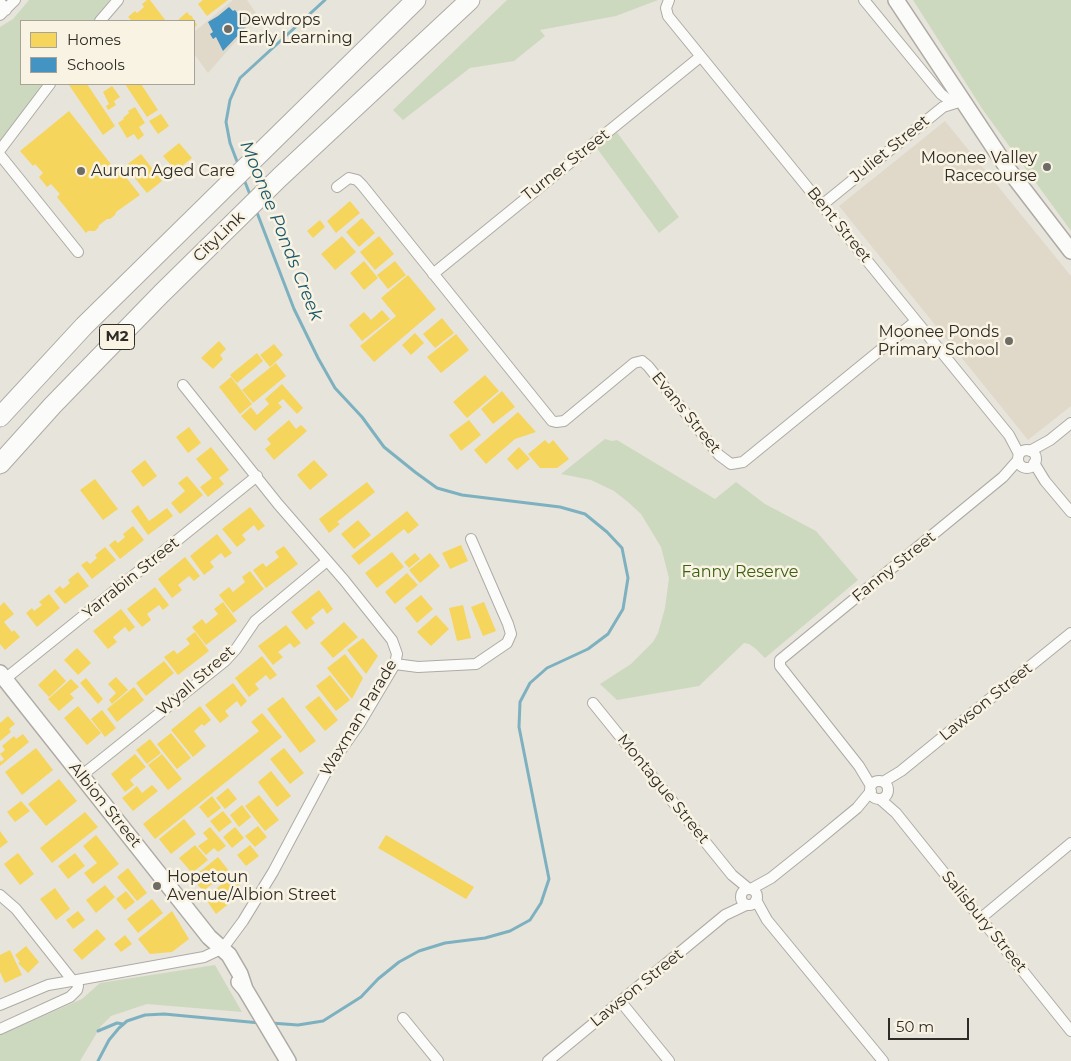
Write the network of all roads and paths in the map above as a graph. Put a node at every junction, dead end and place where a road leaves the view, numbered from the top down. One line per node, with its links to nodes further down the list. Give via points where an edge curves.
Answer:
1 (14, 0): 8 (street)
2 (118, 0): 9 (street)
3 (416, 0): 22 (highway, CityLink / M2, via 84,326)
4 (470, 0): 25 (highway, CityLink / M2, via 240,216 108,347)
5 (669, 0): 10 (street, Bent Street, via 668,16)
6 (864, 0): 12 (street, via 941,94)
7 (896, 0): 12 (street)
8 (2, 9)
9 (101, 20)
10 (700, 57): 16 (street, Bent Street); 19 (street, Turner Street)
11 (49, 85): 13 (street)
12 (957, 102): 16 (street, Juliet Street, via 940,108); 17 (street)
13 (0, 150)
14 (0, 155): 18 (street)
15 (337, 187): 19 (street, Evans Street, via 345,180 357,180)
16 (822, 204): 20 (street, Bent Street)
17 (1071, 251)
18 (78, 252)
19 (433, 274): 20 (street, Evans Street, via 552,421 564,421 642,361 719,455 730,464 743,462)
20 (916, 321): 24 (street, Bent Street)
21 (183, 385): 26 (street, Waxman Parade)
22 (0, 417)
23 (1071, 423): 24 (street, Fanny Street)
24 (1027, 459): 27 (street, Bent Street); 31 (street, Fanny Street)
25 (0, 464)
26 (257, 476): 29 (street, Waxman Parade); 33 (street, Yarrabin Street)
27 (1071, 512)
28 (471, 539): 32 (street, via 508,624 511,634 507,643 476,664 418,667)
29 (327, 561): 32 (street, Waxman Parade, via 392,640 397,654); 35 (street, Wyall Street, via 255,621 225,661)
30 (1071, 633): 36 (street, Lawson Street)
31 (785, 656): 36 (street, Salisbury Street, via 780,660 780,666)
32 (395, 664): 41 (street, Waxman Parade, via 329,768 273,872 243,921)
33 (3, 676): 35 (street, Albion Street)
34 (593, 703): 39 (street, Montague Street)
35 (82, 776): 41 (street, Albion Street)
36 (879, 790): 39 (street, Lawson Street); 40 (street, Salisbury Street)
37 (1071, 844): 40 (street)
38 (0, 896): 42 (street, via 16,909)
39 (749, 897): 43 (street, Lawson Street); 52 (street, Montague Street)
40 (980, 918): 47 (street, Salisbury Street)
41 (220, 950): 42 (street, via 204,957); 48 (street, Albion Street, via 234,962 248,994)
42 (75, 980): 44 (street, via 48,985); 46 (street, via 78,986 70,997)
43 (620, 1002): 50 (street, Lawson Street); 51 (street)
44 (0, 1005)
45 (403, 1018): 49 (street)
46 (0, 1029)
47 (1071, 1031)
48 (288, 1061)
49 (438, 1061)
50 (548, 1061)
51 (669, 1061)
52 (883, 1061)

